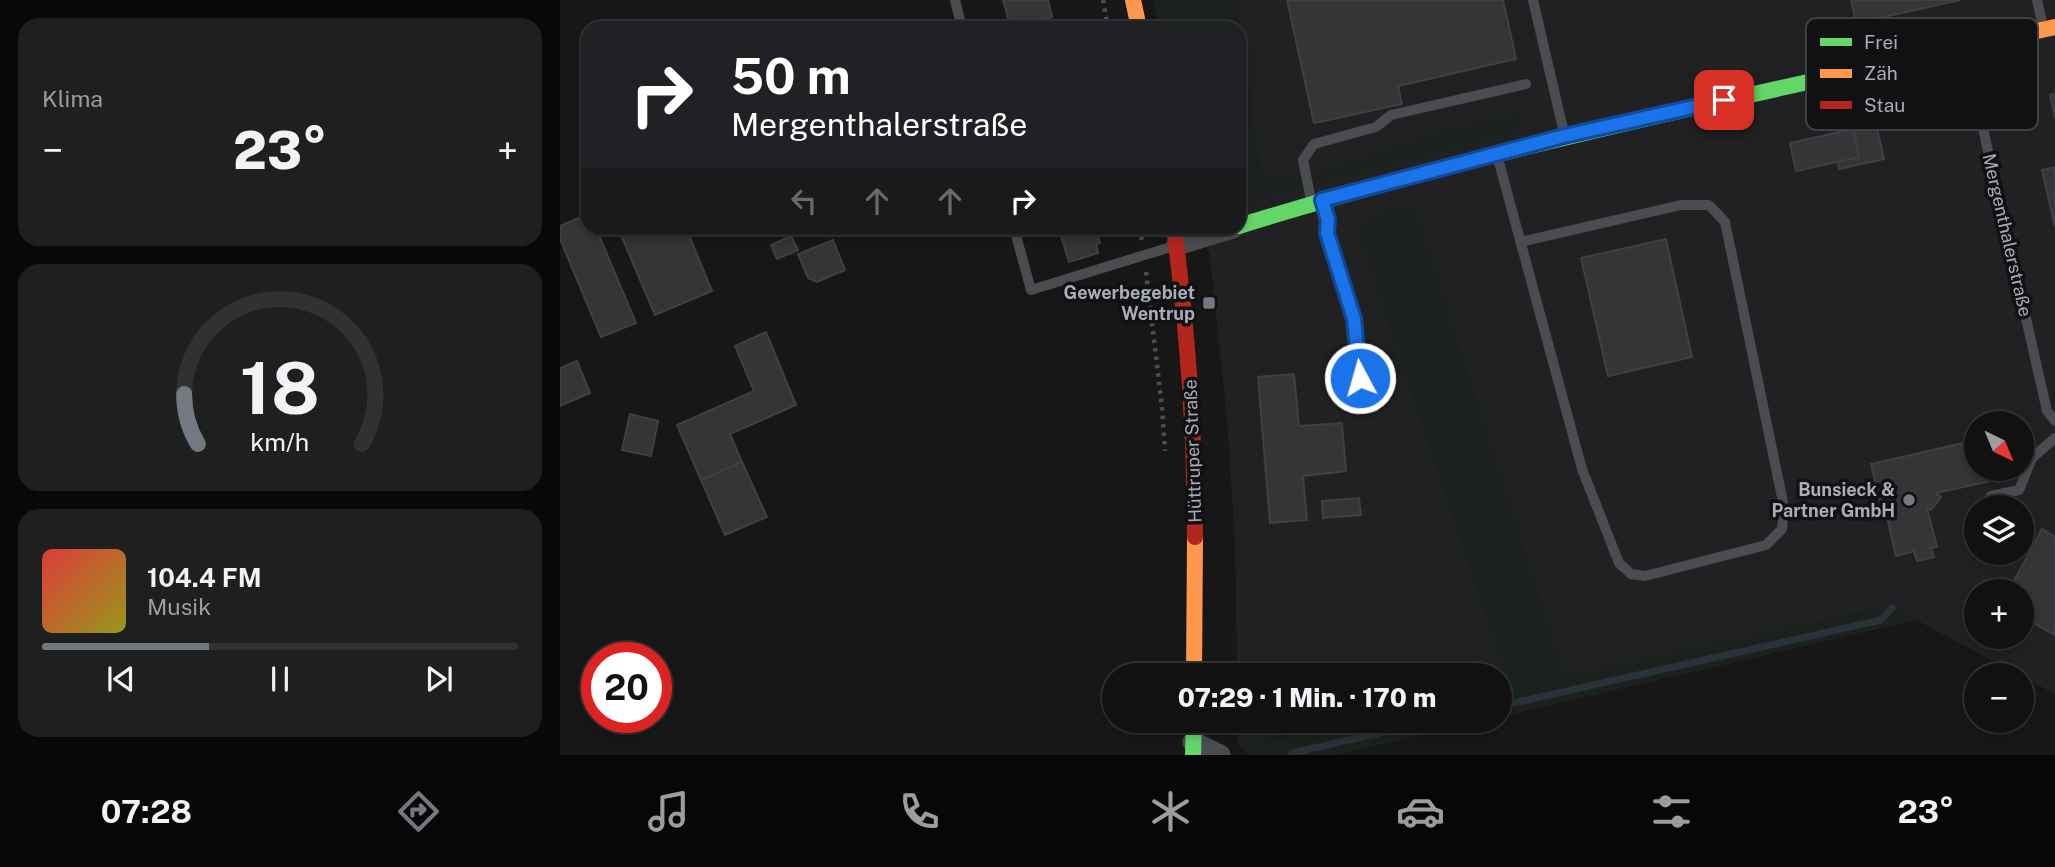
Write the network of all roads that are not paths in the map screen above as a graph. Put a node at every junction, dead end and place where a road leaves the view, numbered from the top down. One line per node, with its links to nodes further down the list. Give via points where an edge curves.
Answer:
1 (954, 0): 5 (lane)
2 (1133, 0): 6 (street)
3 (1533, 0): 11 (lane)
4 (2037, 0): 7 (lane)
5 (960, 21)
6 (1138, 21)
7 (2049, 28)
8 (1806, 82): 11 (street)
9 (1526, 84): 13 (lane, via 1391,115 1376,127 1314,144 1303,160)
10 (1983, 130): 19 (lane, Mergenthalerstraße, via 2047,411)
11 (1564, 136): 12 (street)
12 (1497, 155): 13 (street); 17 (lane)
13 (1317, 201): 14 (street); 18 (lane, via 1328,220 1327,233 1354,319)
14 (1246, 224)
15 (1016, 235): 16 (lane, via 1031,290 1144,255)
16 (1176, 236): 22 (street, Hüttruper Straße, via 1192,404)
17 (1520, 242): 17 (lane, via 1583,469 1619,563 1631,573 1645,576 1766,545 1782,529 1784,507 1725,222 1709,205 1681,205)
18 (1360, 378)
19 (2055, 421)
20 (2055, 438): 21 (lane, via 2032,458 2019,490)
21 (1996, 495)
22 (1194, 663)
23 (1193, 739): 24 (street)
24 (1220, 755)

